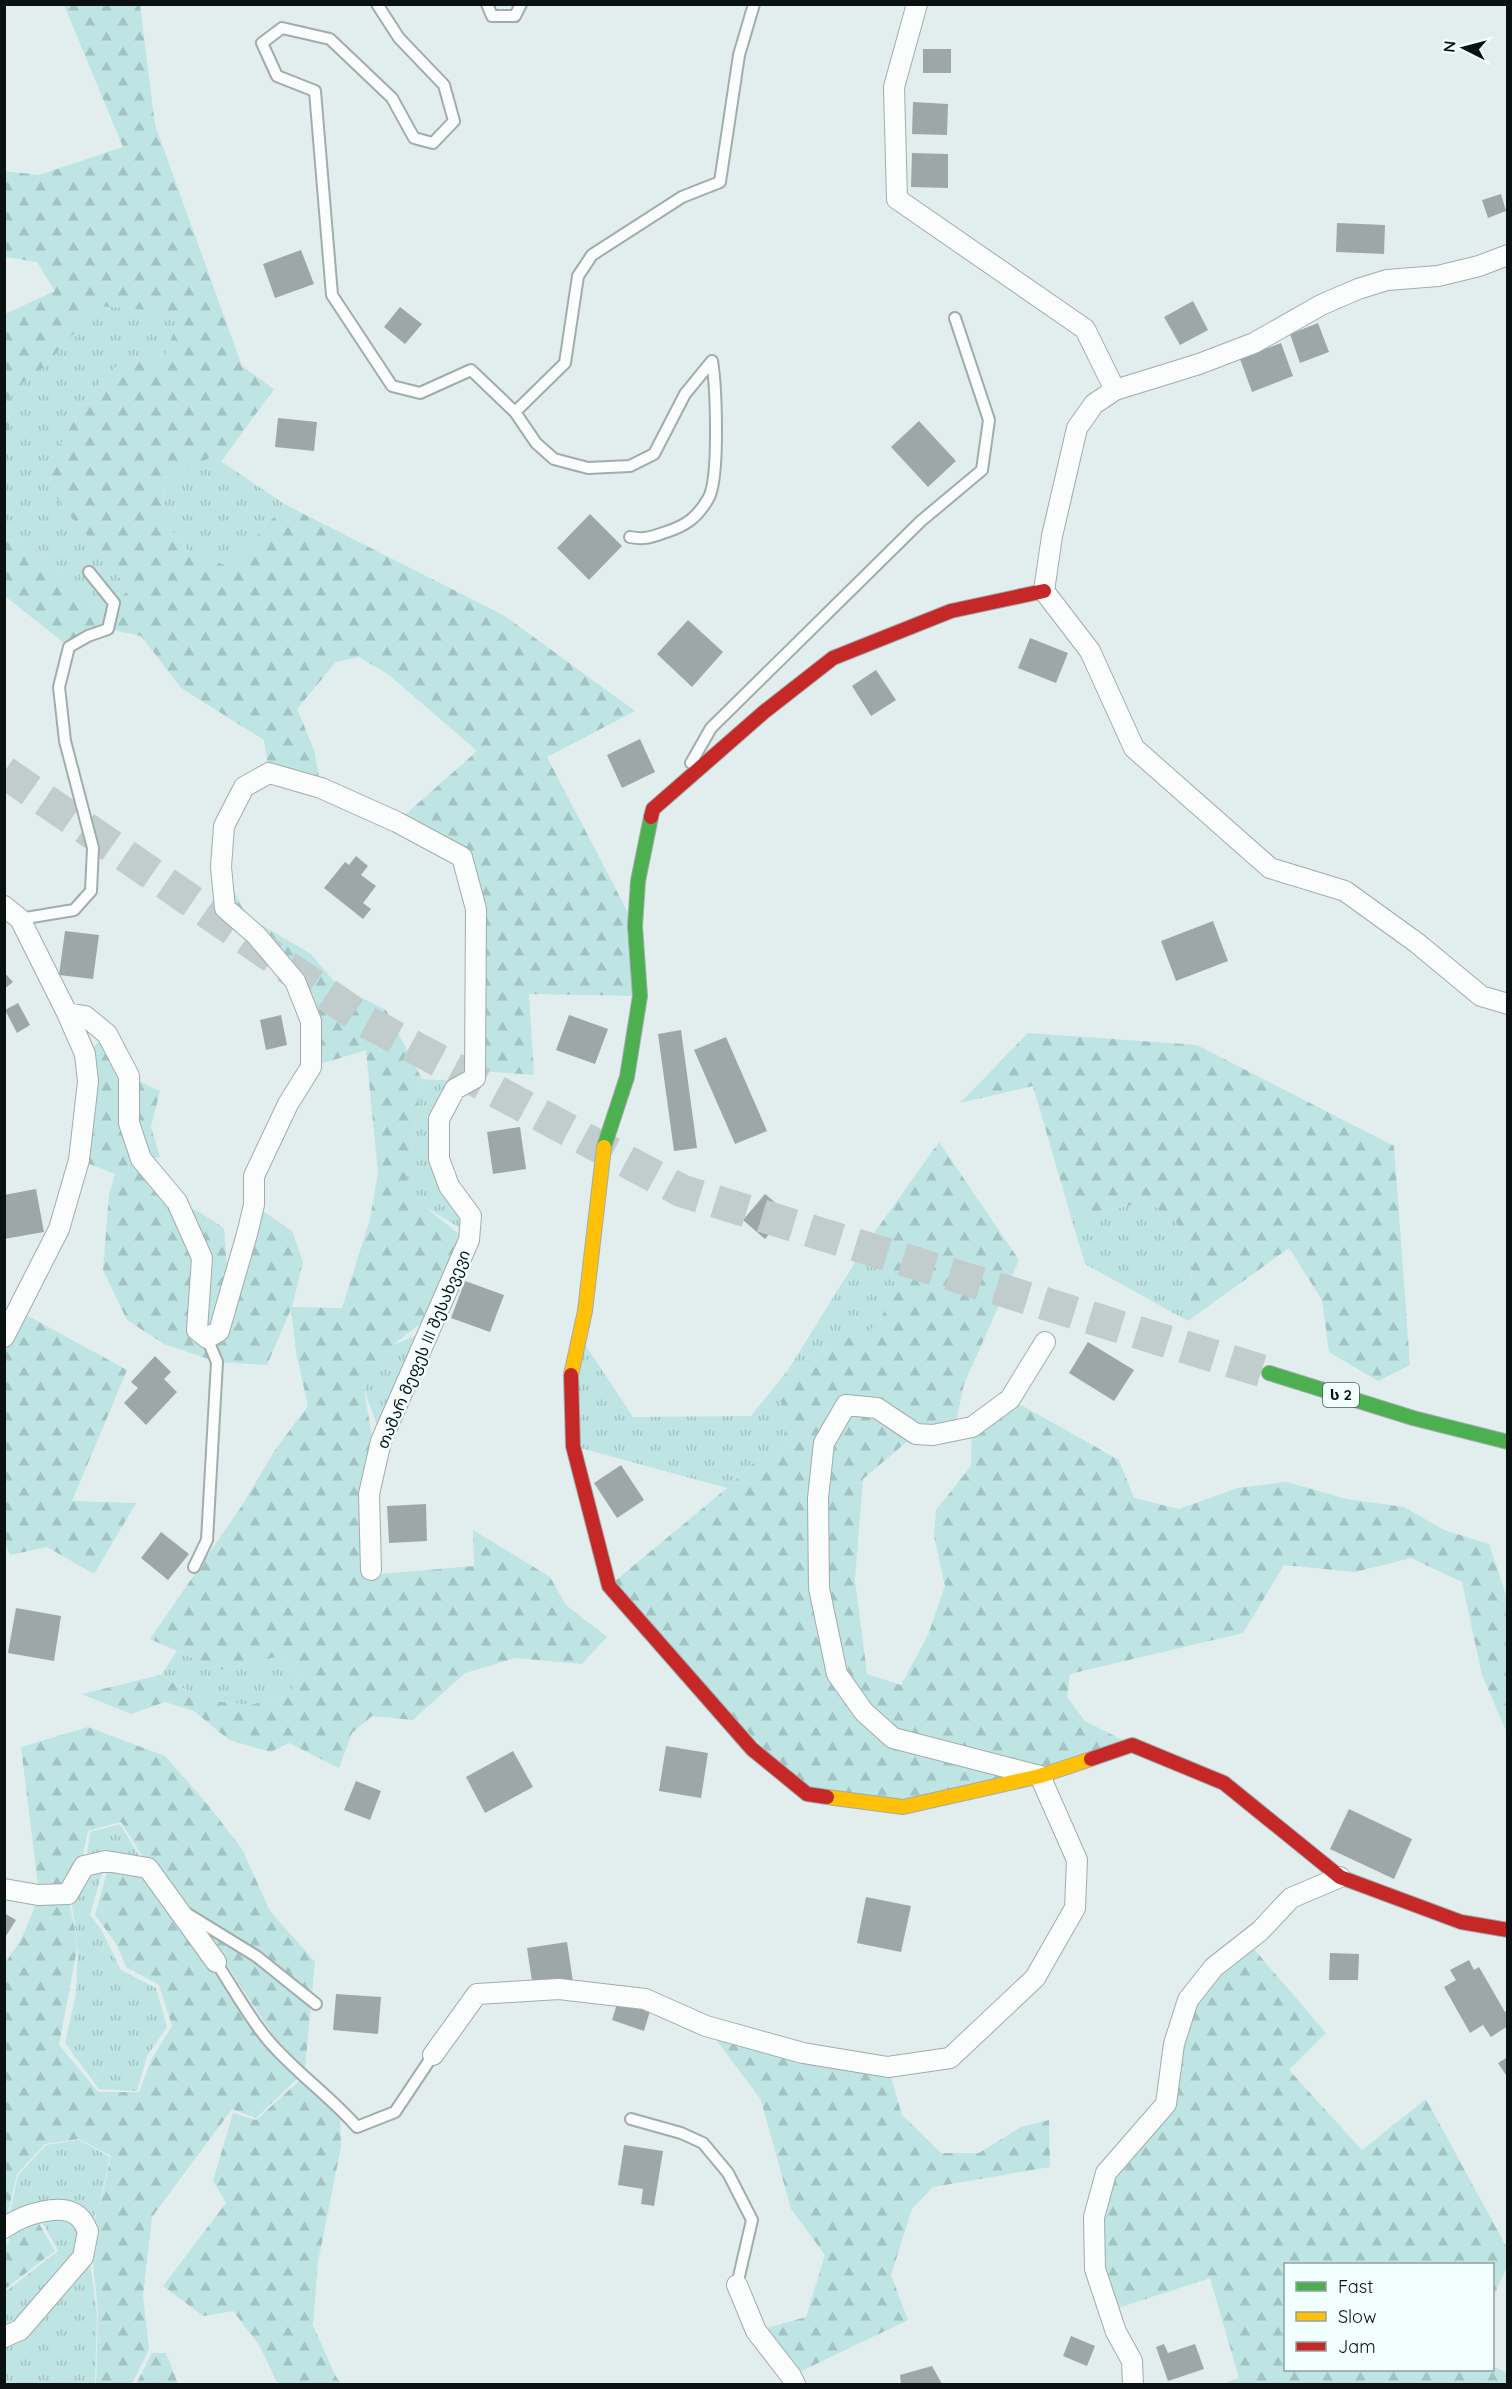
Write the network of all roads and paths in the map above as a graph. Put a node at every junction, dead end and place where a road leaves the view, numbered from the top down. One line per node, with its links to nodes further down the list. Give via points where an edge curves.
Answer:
1 (377, 4): 9 (lane, via 399,38 444,85 454,121 433,143 414,138 392,98 330,39 282,28 262,43 278,76 315,91 332,295 393,386 420,393 471,370)
2 (487, 4): 3 (lane, via 492,16 514,16)
3 (521, 4)
4 (754, 4): 9 (lane, via 739,55 720,182 682,197 592,255 578,276 565,363)
5 (917, 4): 8 (street, via 894,87 897,200 1085,329)
6 (1508, 255): 8 (street, via 1438,276 1387,280 1358,289 1254,343)
7 (955, 318): 13 (lane, via 989,420 982,470 921,521 711,728)
8 (1115, 390): 12 (street, via 1094,404 1077,428 1052,536)
9 (515, 412): 10 (lane, via 536,443 554,459 588,468 630,465 654,454 685,394 712,361 716,386 715,458 710,498 686,526 644,539)
10 (630, 537)
11 (89, 572): 15 (lane, via 114,603 108,629 69,647 59,687 65,741 93,848 91,891 74,910)
12 (1044, 591): 13 (main road, via 951,611 833,658); 16 (street, via 1090,651 1134,748 1270,868 1345,891 1481,996)
13 (678, 786): 25 (main road, via 653,809 638,881 635,926 640,996 627,1077 605,1140 585,1311 570,1380 573,1446 609,1586 752,1749 807,1794 903,1807)
14 (4, 906): 15 (street)
15 (20, 920): 17 (street)
16 (1508, 1004)
17 (67, 1013): 18 (street, via 85,1054 88,1082 79,1160 59,1230); 19 (street, via 85,1016 107,1034 129,1076 129,1123 141,1159 177,1202 202,1258 197,1330)
18 (4, 1337)
19 (207, 1338): 23 (lane, via 217,1362 207,1540); 24 (street, თამარ მეფეს III შესახვევი, via 219,1331 229,1298 254,1205 254,1176 288,1104 311,1067 311,1021 294,981 256,935 225,908 221,867 224,826 244,788 269,773 321,788 398,822 462,857 476,909 475,1078 454,1089 439,1119 439,1158 449,1186 471,1216 469,1240 381,1441 369,1494)
20 (1045, 1342): 25 (street, via 1010,1399 972,1427 933,1435 916,1434 877,1408 846,1405 824,1443 818,1498 819,1588 837,1674 864,1712 893,1738)
21 (1269, 1373): 22 (main road, ს 2, via 1413,1418)
22 (1508, 1442)
23 (194, 1567)
24 (370, 1570)
25 (1040, 1776): 26 (main road, via 1132,1745 1224,1783); 32 (street, via 1077,1860 1075,1908 1035,1978 950,2058 888,2067 803,2053 706,2026 645,1999 559,1989 477,1994)
26 (1340, 1877): 29 (main road, via 1461,1922); 38 (street, via 1290,1898 1260,1931 1214,1967 1188,2000 1174,2044 1166,2104 1106,2173 1094,2217 1095,2269 1116,2332 1132,2361)
27 (4, 1889): 28 (street, via 38,1895 68,1894 84,1866 106,1861 148,1868)
28 (177, 1908): 30 (street); 31 (lane, via 256,1956)
29 (1508, 1930)
30 (216, 1962): 32 (lane, via 267,2039 357,2127 395,2112)
31 (316, 2004)
32 (433, 2055)
33 (631, 2120): 35 (lane, via 681,2133 702,2143 728,2172 752,2220)
34 (4, 2228): 36 (street, via 35,2212 62,2210 80,2217 88,2232 83,2258 20,2330)
35 (737, 2285): 37 (street, via 756,2331)
36 (4, 2337)
37 (795, 2385)
38 (1132, 2385)

